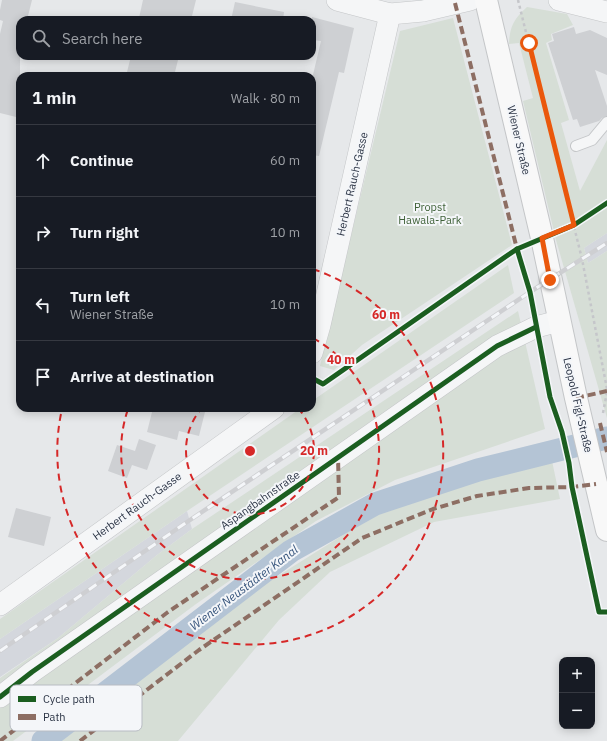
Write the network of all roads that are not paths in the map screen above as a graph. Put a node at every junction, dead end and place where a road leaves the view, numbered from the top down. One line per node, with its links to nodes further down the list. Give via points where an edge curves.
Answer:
1 (338, 0): 6 (street)
2 (470, 0): 6 (street, via 423,11)
3 (486, 0): 9 (main road, Wiener Straße)
4 (559, 0): 5 (street)
5 (607, 12)
6 (390, 14): 11 (street, Herbert Rauch-Gasse)
7 (607, 122): 8 (lane, via 592,140)
8 (576, 146)
9 (550, 280): 10 (main road, Leopold Figl-Straße)
10 (559, 321): 13 (main road, Leopold Figl-Straße); 15 (street, Aspangbahnstraße, via 536,327 497,346)
11 (316, 339)
12 (268, 412): 14 (street, Herbert Rauch-Gasse)
13 (607, 530)
14 (0, 605)
15 (16, 685)
16 (10, 689): 17 (street, Aspangbahnstraße)
17 (0, 697)

